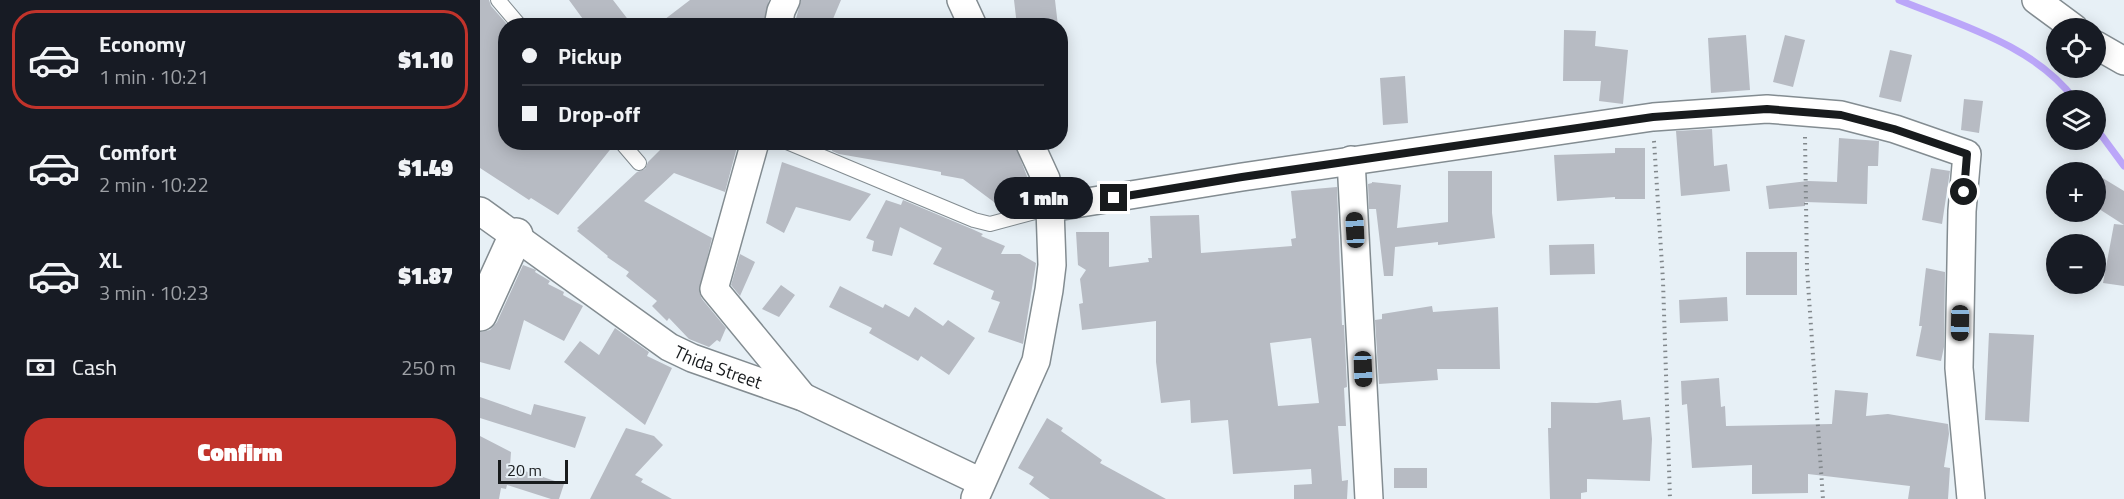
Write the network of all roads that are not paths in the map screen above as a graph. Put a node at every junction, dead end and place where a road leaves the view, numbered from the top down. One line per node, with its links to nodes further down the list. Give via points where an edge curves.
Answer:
1 (498, 0): 5 (lane)
2 (786, 0): 6 (street)
3 (961, 0): 7 (street)
4 (2036, 0): 8 (street)
5 (513, 18)
6 (780, 18)
7 (969, 18)
8 (2060, 18)
9 (2106, 51): 10 (street)
10 (2124, 61)
11 (628, 150): 16 (lane)
12 (753, 150): 21 (street, via 714,289)
13 (806, 150): 17 (lane, via 990,224)
14 (1033, 150): 17 (street, via 1046,179)
15 (1351, 160): 17 (street); 23 (street); 24 (street, via 1653,117 1767,109 1841,115 1967,154 1959,368)
16 (639, 163)
17 (1050, 208): 22 (street, via 1052,265 1036,361)
18 (480, 211): 19 (street, Thida Street)
19 (516, 235): 20 (street); 21 (street, Thida Street, via 669,346)
20 (480, 314)
21 (802, 397): 22 (street, Thida Street)
22 (978, 490)
23 (1369, 499)
24 (1971, 499)

